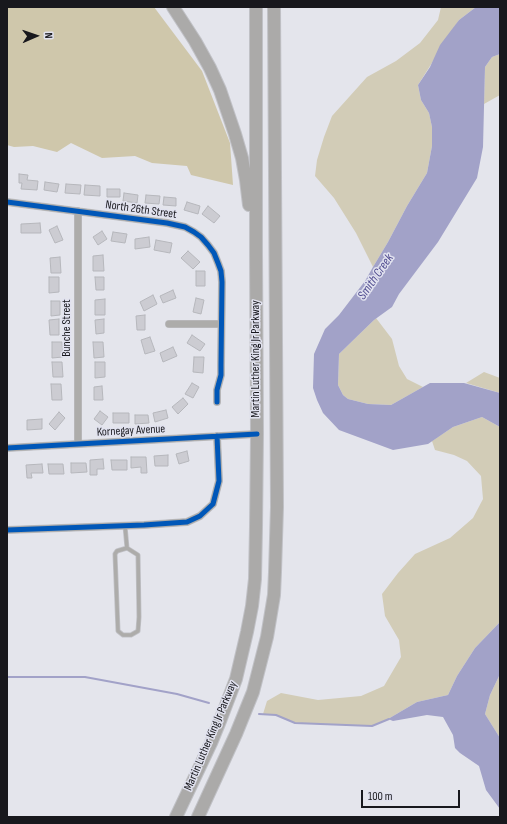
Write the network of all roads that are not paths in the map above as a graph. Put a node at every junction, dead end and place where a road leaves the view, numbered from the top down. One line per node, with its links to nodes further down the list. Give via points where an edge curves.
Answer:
1 (174, 7): 6 (highway, via 196,41 228,110 246,180)
2 (256, 7): 6 (highway, Martin Luther King Jr Parkway)
3 (274, 7): 18 (highway, Martin Luther King Jr Parkway, via 277,506 274,595 267,637 253,692)
4 (7, 202): 5 (street, North 26th Street)
5 (78, 211): 8 (street, North 26th Street, via 176,225 189,229 201,237 214,253 221,271); 12 (street, Bunche Street)
6 (256, 253): 10 (highway, Martin Luther King Jr Parkway)
7 (169, 324): 8 (street)
8 (221, 324): 9 (street, via 221,375)
9 (217, 402)
10 (257, 434): 11 (street, Kornegay Avenue); 17 (highway, Martin Luther King Jr Parkway, via 254,579 247,632 236,678 220,721)
11 (217, 436): 12 (street, Kornegay Avenue); 14 (street, via 218,480 213,504 200,516 187,522)
12 (78, 444): 13 (street, Kornegay Avenue)
13 (7, 448)
14 (125, 526): 15 (street); 16 (lane)
15 (7, 530)
16 (127, 548): 16 (lane, via 138,555 138,631 131,635 123,635 118,631 115,554)
17 (176, 817)
18 (198, 817)

